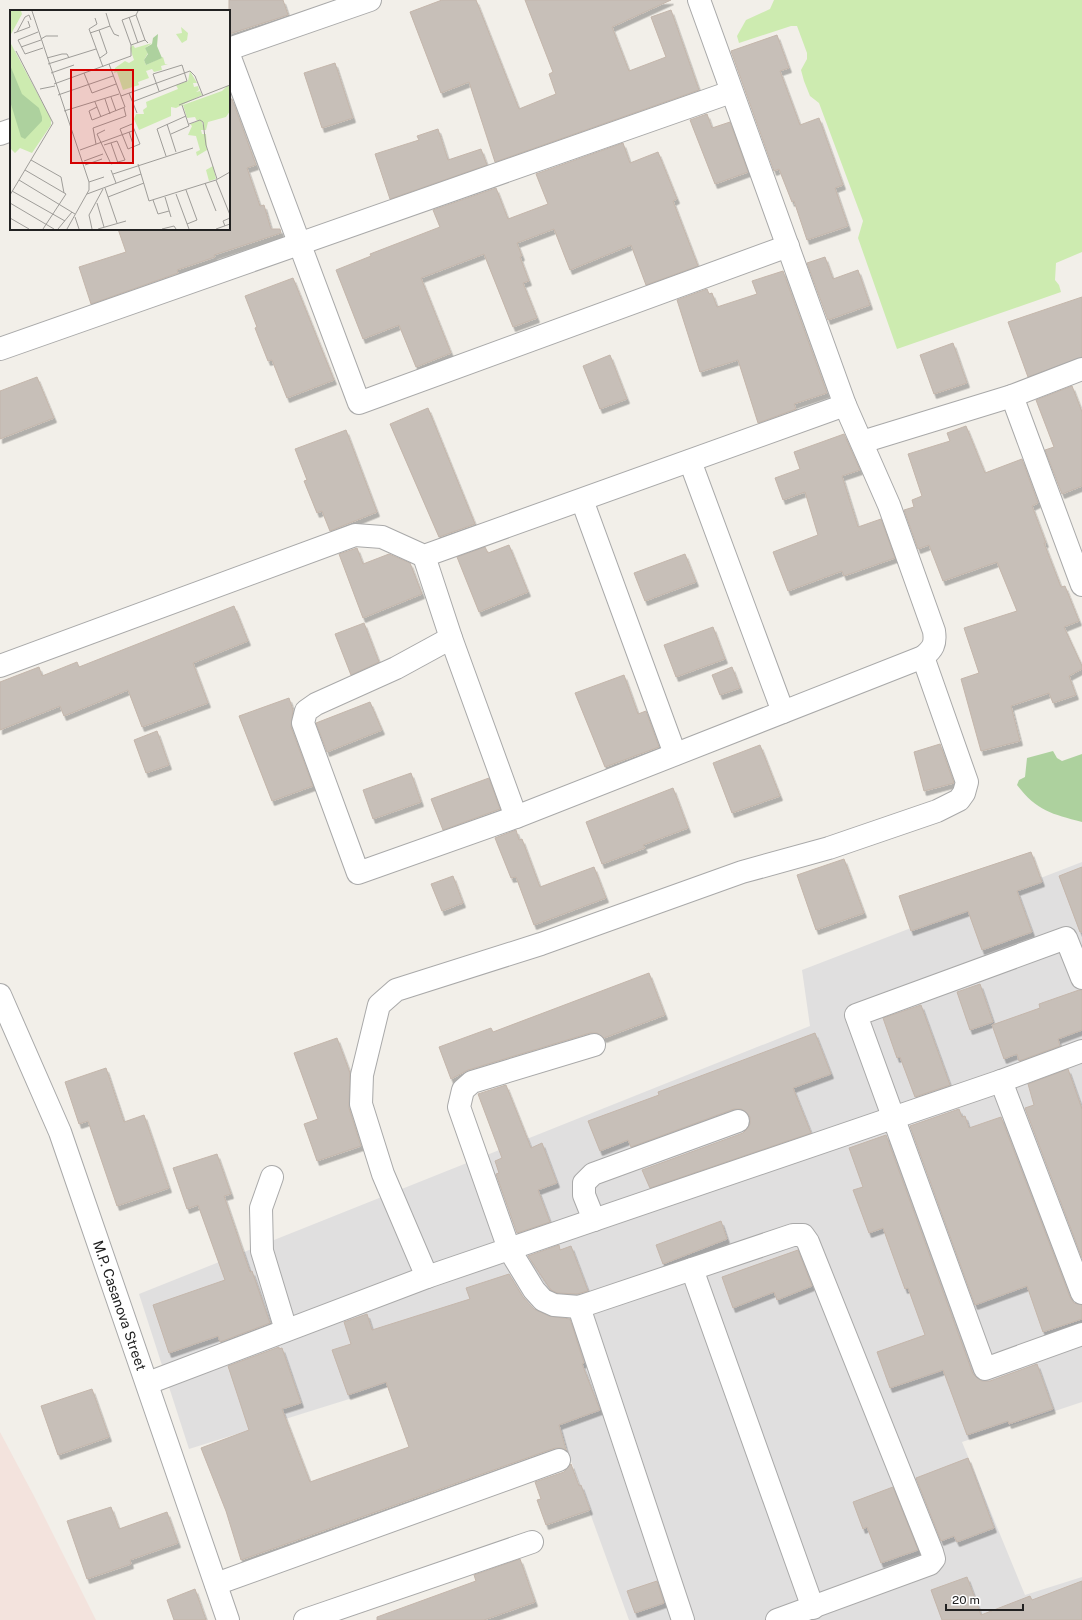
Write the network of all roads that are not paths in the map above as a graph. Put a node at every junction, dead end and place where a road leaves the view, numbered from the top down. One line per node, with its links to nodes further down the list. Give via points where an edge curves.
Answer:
1 (370, 0): 3 (street)
2 (699, 0): 5 (street)
3 (230, 49)
4 (230, 58): 8 (street)
5 (731, 92): 8 (street); 9 (street)
6 (10, 130): 7 (street)
7 (0, 134)
8 (299, 243): 9 (street, via 359,403); 10 (street)
9 (788, 246): 13 (street)
10 (0, 349)
11 (1082, 369): 12 (street)
12 (1012, 396): 14 (street); 17 (street)
13 (845, 405): 14 (street); 15 (street)
14 (862, 442): 21 (street, via 889,505 934,631 936,641 933,649)
15 (690, 461): 16 (street); 23 (street)
16 (582, 500): 18 (street); 24 (street)
17 (1074, 542): 19 (street)
18 (424, 556): 20 (street); 22 (street, via 382,537 355,535)
19 (1082, 585)
20 (451, 638): 25 (street); 25 (street, via 396,668 316,704 306,711 302,723 312,752 358,873)
21 (923, 657): 23 (street); 37 (street, via 967,782 959,800 937,811 829,848 742,872 541,944 396,990 379,1005 362,1075 361,1104 383,1174)
22 (0, 666)
23 (783, 712): 24 (street)
24 (675, 754): 25 (street)
25 (516, 817)
26 (1082, 978): 31 (street, via 1066,938 856,1014)
27 (0, 995): 42 (street, M.P. Casanova Street, via 60,1132)
28 (594, 1045): 35 (street, via 472,1082 463,1090 459,1107)
29 (1082, 1051): 30 (street)
30 (1001, 1081): 31 (street); 38 (street)
31 (894, 1116): 34 (street); 41 (street, via 985,1369)
32 (738, 1121): 34 (street, via 593,1174 584,1183 584,1195)
33 (272, 1177): 40 (street, via 261,1208 262,1251)
34 (594, 1220): 35 (street)
35 (509, 1249): 37 (street); 39 (street, via 543,1300 554,1305)
36 (692, 1269): 39 (street); 46 (street); 46 (street, via 793,1235 803,1235 932,1552 934,1559 930,1564)
37 (427, 1277): 40 (street)
38 (1082, 1293)
39 (579, 1307): 49 (street)
40 (286, 1330): 42 (street)
41 (1082, 1334)
42 (148, 1383): 45 (street, M.P. Casanova Street)
43 (559, 1460): 45 (street)
44 (532, 1542): 48 (street)
45 (216, 1584): 47 (street, M.P. Casanova Street)
46 (813, 1608): 50 (street)
47 (228, 1620)
48 (305, 1620)
49 (683, 1620)
50 (777, 1620)

